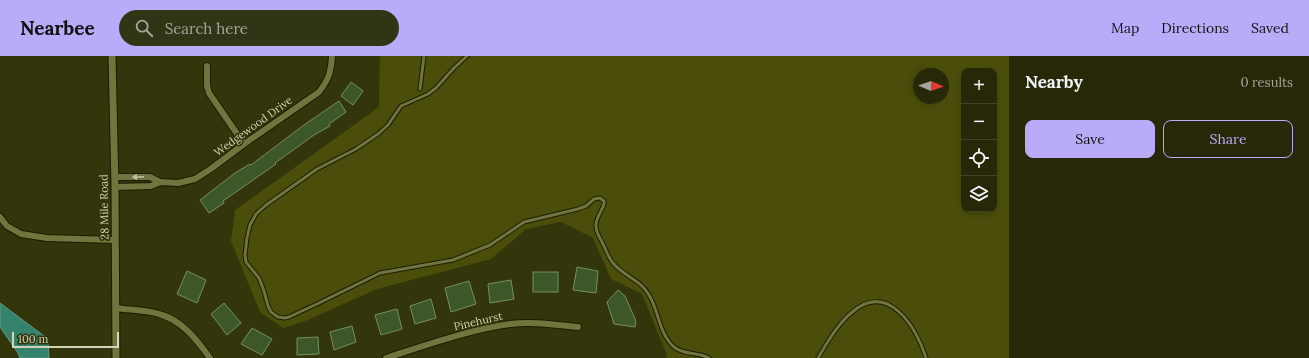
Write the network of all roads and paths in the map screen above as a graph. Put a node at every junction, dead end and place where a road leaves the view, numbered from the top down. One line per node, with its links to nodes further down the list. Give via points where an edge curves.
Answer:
1 (112, 56): 8 (street, 28 Mile Road)
2 (332, 56): 7 (street, Wedgewood Drive, via 332,69 327,82 319,92)
3 (424, 56): 6 (lane)
4 (467, 56): 18 (lane, via 436,88 401,106 388,125 378,134 356,149 317,168 256,214 248,231 245,258 260,278 271,312 285,318 380,272 445,262 461,257 490,245 524,222 578,210 600,198 604,204 597,219 596,229 613,262 648,293 663,331 674,347)
5 (207, 66): 7 (street, via 209,93)
6 (420, 89)
7 (244, 144): 9 (street, Wedgewood Drive, via 195,179 178,183)
8 (115, 177): 9 (street, Wedgewood Drive, one-way to 8, via 150,177); 10 (street, 28 Mile Road)
9 (160, 182): 10 (street, Wedgewood Drive, via 151,186)
10 (115, 187): 12 (street, 28 Mile Road)
11 (0, 217): 12 (street, via 21,234 47,238)
12 (115, 240): 13 (street, 28 Mile Road)
13 (116, 308): 15 (street, 28 Mile Road); 16 (street, via 160,314 180,324 194,336)
14 (578, 327): 17 (street, Pinehurst, via 537,323 512,324 475,331)
15 (116, 358)
16 (210, 358)
17 (386, 358)
18 (709, 358)
19 (818, 358): 20 (lane, via 832,335 851,312 864,304 877,301 889,303 903,316 918,336)
20 (926, 358)

